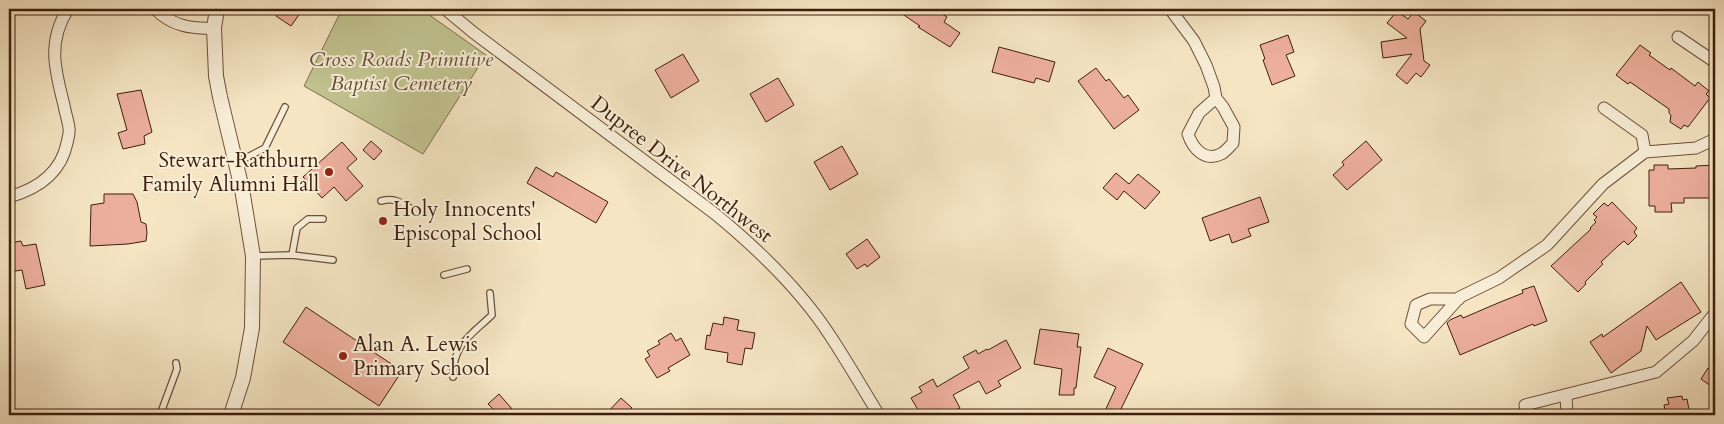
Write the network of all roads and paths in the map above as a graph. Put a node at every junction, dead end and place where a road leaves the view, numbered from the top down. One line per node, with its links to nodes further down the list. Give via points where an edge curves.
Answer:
1 (68, 9): 15 (street, via 54,50 55,71 70,129 65,153 52,174 26,192)
2 (155, 9): 6 (street, via 182,26)
3 (217, 9): 6 (street)
4 (445, 9): 32 (street, Dupree Drive Northwest, via 742,236 800,297 830,336)
5 (1170, 9): 9 (street, via 1194,41 1206,65)
6 (214, 28): 14 (street, via 218,90)
7 (1678, 37): 8 (street)
8 (1715, 62)
9 (1216, 98): 9 (street, via 1199,113 1188,134 1191,144 1207,156 1222,154 1233,143 1234,127)
10 (285, 107): 14 (lane, via 265,148)
11 (1604, 108): 13 (street, via 1642,135)
12 (1715, 139): 13 (street, via 1696,148)
13 (1646, 152): 25 (street, via 1603,184 1546,245 1499,278)
14 (236, 163): 20 (street)
15 (9, 197)
16 (381, 201): 17 (lane, via 401,201)
17 (410, 208)
18 (323, 219): 19 (lane, via 308,219 297,228)
19 (292, 255): 20 (lane); 21 (lane)
20 (253, 256): 31 (street, via 252,328 243,378)
21 (333, 260)
22 (467, 269): 23 (lane)
23 (444, 275)
24 (490, 293): 28 (lane, via 492,315 457,350)
25 (1459, 299)
26 (1715, 313): 29 (street, via 1693,341 1656,372)
27 (176, 364): 30 (lane)
28 (453, 377)
29 (1566, 395): 33 (street, via 1524,406); 34 (street)
30 (160, 415)
31 (231, 415)
32 (879, 415)
33 (1528, 415)
34 (1567, 415)

